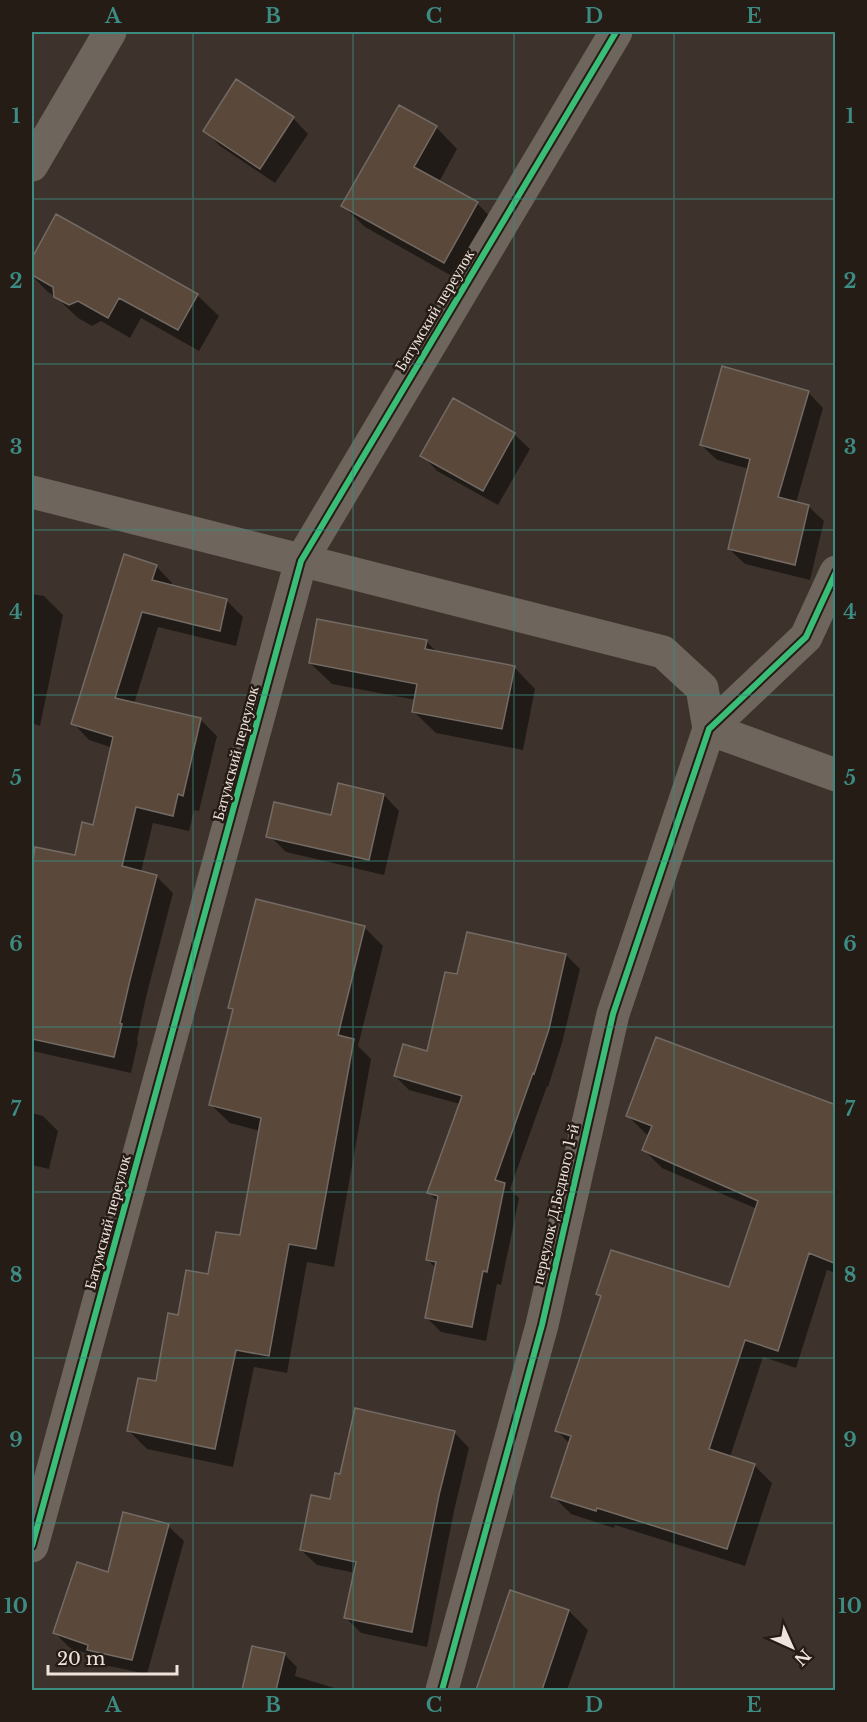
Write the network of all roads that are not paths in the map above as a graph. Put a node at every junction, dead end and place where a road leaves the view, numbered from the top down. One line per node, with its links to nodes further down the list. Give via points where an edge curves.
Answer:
1 (110, 32): 3 (street)
2 (616, 32): 5 (street, Батумский переулок)
3 (32, 165)
4 (32, 492): 5 (street)
5 (301, 561): 7 (street, via 663,652 702,688); 9 (street, Батумский переулок)
6 (836, 572): 7 (street, via 806,637)
7 (709, 729): 8 (street); 10 (street, переулок Д.Бедного 1-й, via 613,1014 542,1324)
8 (836, 776)
9 (32, 1546)
10 (442, 1690)

